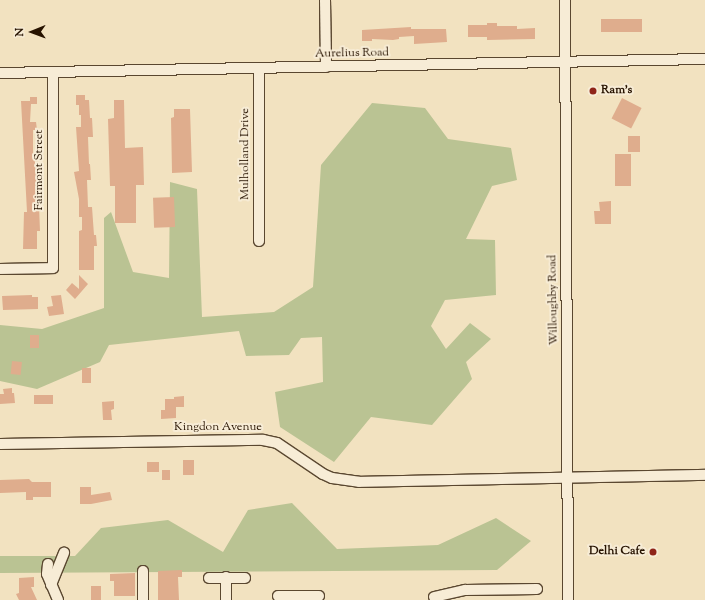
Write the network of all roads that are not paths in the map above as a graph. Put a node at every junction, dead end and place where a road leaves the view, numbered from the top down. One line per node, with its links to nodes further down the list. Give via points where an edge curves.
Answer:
1 (325, 0): 5 (street)
2 (565, 0): 4 (street, Willoughby Road)
3 (705, 58): 4 (street, Aurelius Road)
4 (565, 61): 5 (street, Aurelius Road); 13 (street, Willoughby Road)
5 (326, 67): 6 (street, Aurelius Road)
6 (259, 68): 7 (street, Aurelius Road); 9 (street, Mulholland Drive)
7 (53, 72): 8 (street, Aurelius Road); 10 (street, Fairmont Street, via 53,268)
8 (0, 73)
9 (260, 241)
10 (0, 269)
11 (0, 444): 13 (street, Kingdon Avenue, via 262,440 287,448 323,474 353,481)
12 (705, 475): 13 (street, Kingdon Avenue)
13 (569, 477): 30 (street, Willoughby Road)
14 (64, 553): 20 (street)
15 (48, 564): 20 (street)
16 (143, 571): 28 (street)
17 (209, 578): 18 (street)
18 (226, 578): 19 (street); 29 (street)
19 (245, 578)
20 (50, 585): 27 (street)
21 (537, 589): 22 (street)
22 (465, 595): 25 (street)
23 (278, 596): 26 (street)
24 (319, 596): 26 (street)
25 (434, 597)
26 (301, 598)
27 (58, 600)
28 (143, 600)
29 (226, 600)
30 (568, 600)

